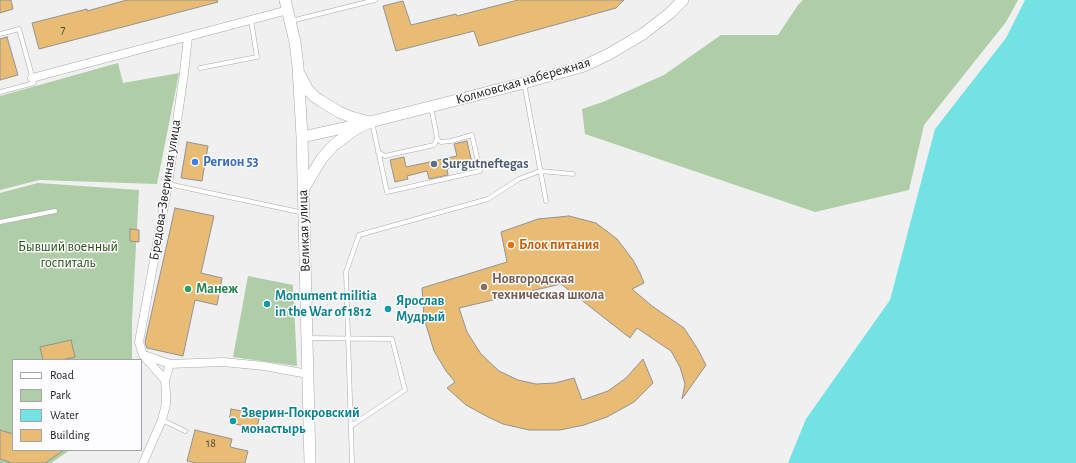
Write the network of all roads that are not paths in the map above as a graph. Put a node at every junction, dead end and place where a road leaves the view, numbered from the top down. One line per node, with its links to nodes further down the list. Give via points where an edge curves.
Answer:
1 (375, 0): 3 (lane)
2 (683, 0): 10 (main road, Колмовская набережная, via 653,27 610,54 584,66)
3 (288, 10): 4 (street); 7 (main road, Великая улица)
4 (251, 20): 6 (street); 8 (lane, via 257,56)
5 (0, 34): 9 (lane, via 19,29)
6 (188, 37): 9 (street); 19 (street, Бредова-Звериная улица)
7 (298, 66): 13 (main road, via 303,81 315,97 339,112); 14 (main road, Великая улица)
8 (200, 68)
9 (32, 78): 11 (lane, via 34,83)
10 (524, 83): 12 (main road, Колмовская набережная); 17 (lane)
11 (0, 92)
12 (431, 106): 13 (main road, Колмовская набережная); 15 (lane)
13 (371, 121): 14 (main road); 16 (lane); 20 (main road, via 354,130 331,148)
14 (302, 137): 20 (main road, Великая улица)
15 (437, 139): 16 (lane, via 434,145 385,156); 16 (lane, via 441,142 451,141 472,135 480,172 387,192)
16 (378, 152)
17 (540, 171): 18 (lane); 21 (lane); 26 (lane, via 520,179 488,199 359,235 346,272)
18 (574, 174)
19 (168, 184): 23 (lane); 27 (street, Бредова-Звериная улица, via 140,342)
20 (303, 188): 23 (main road, Великая улица)
21 (546, 201)
22 (55, 211): 24 (lane)
23 (304, 213): 25 (main road, Великая улица)
24 (0, 222)
25 (307, 338): 26 (lane); 29 (main road, Великая улица)
26 (349, 338): 32 (lane); 32 (lane, via 392,339 405,390)
27 (143, 355): 28 (street); 30 (street)
28 (170, 364): 29 (street, via 223,362); 30 (street)
29 (308, 374): 35 (main road, Великая улица)
30 (165, 380): 31 (street, via 166,404)
31 (162, 420): 33 (lane); 34 (street)
32 (350, 426): 36 (lane)
33 (185, 431)
34 (142, 463)
35 (310, 463)
36 (352, 463)

